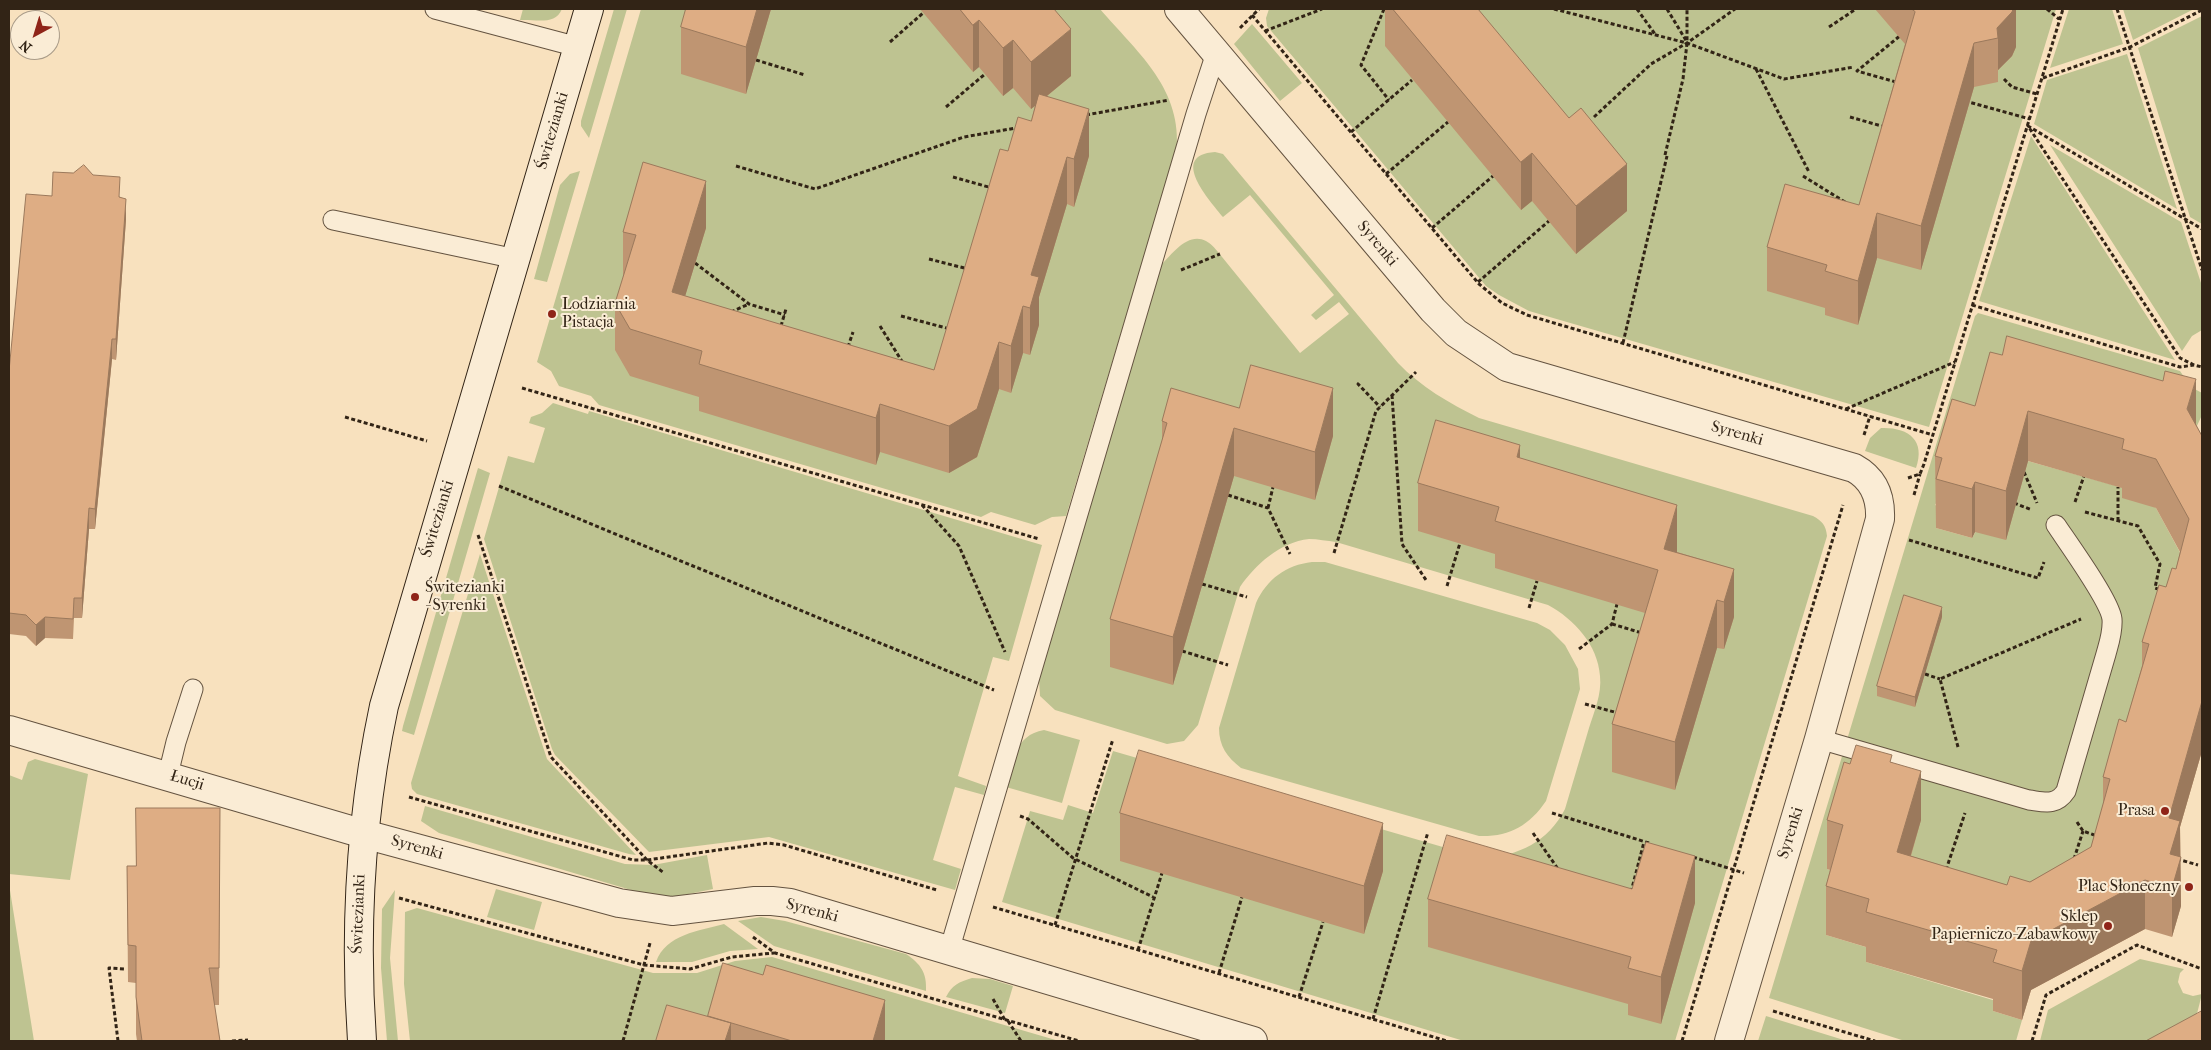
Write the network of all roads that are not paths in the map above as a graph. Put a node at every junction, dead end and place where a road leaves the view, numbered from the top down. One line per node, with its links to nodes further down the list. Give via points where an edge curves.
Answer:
1 (435, 9): 4 (lane)
2 (589, 9): 4 (street, Świtezianki)
3 (1186, 11): 5 (street, Syrenki)
4 (578, 47): 7 (street, Świtezianki)
5 (1216, 53): 11 (street, Syrenki, via 1432,310 1456,333 1507,367 1866,474 1881,504 1880,519); 14 (lane)
6 (333, 220): 7 (lane)
7 (516, 259): 13 (street, Świtezianki, via 384,706)
8 (2056, 525): 11 (lane, via 2112,618 2112,634 2066,790 2060,799 2051,803 2029,800)
9 (193, 689): 12 (lane)
10 (9, 730): 12 (street, Łucji)
11 (1819, 740): 17 (street, Syrenki)
12 (168, 775): 13 (street, Łucji)
13 (364, 834): 14 (street, Syrenki, via 619,903 685,911 772,901); 15 (street, Świtezianki, via 357,939)
14 (949, 951): 16 (street, Syrenki)
15 (362, 1041)
16 (1253, 1041)
17 (1729, 1041)

